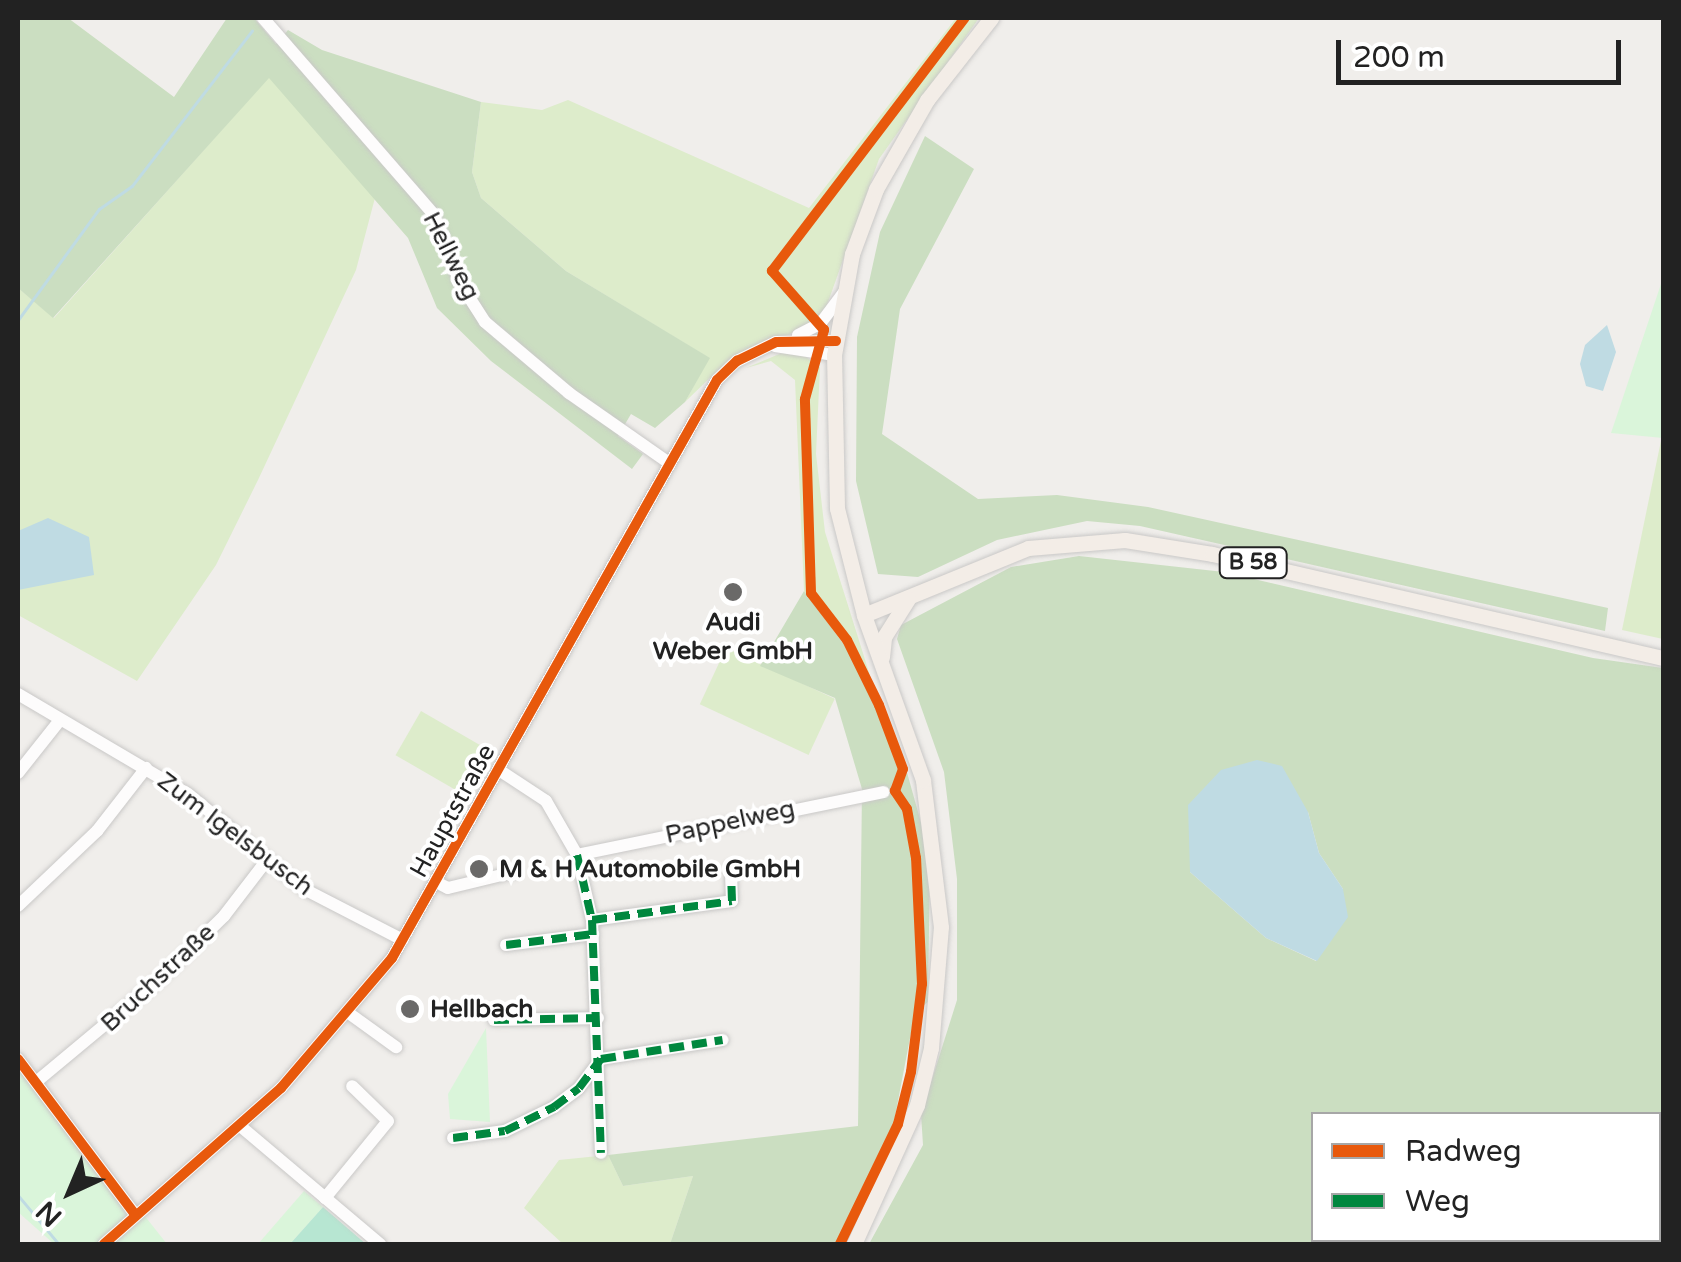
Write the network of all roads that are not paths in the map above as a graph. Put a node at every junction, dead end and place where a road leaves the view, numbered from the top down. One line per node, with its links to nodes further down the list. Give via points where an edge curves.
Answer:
1 (262, 18): 7 (street, Hellweg, via 434,215 460,282 485,322 569,393)
2 (992, 18): 3 (main road, via 900,144 863,221)
3 (843, 293): 4 (street, via 820,324); 6 (main road)
4 (791, 338): 5 (street, Hauptstraße); 6 (street, Hauptstraße)
5 (767, 346): 6 (street); 7 (street, Hauptstraße, via 718,380)
6 (834, 348): 9 (main road, via 837,508)
7 (669, 462): 15 (street, Hauptstraße)
8 (908, 598): 9 (main road, B 58); 10 (main road, B 58, via 1028,548 1125,540); 11 (main road, via 884,636)
9 (864, 616): 11 (main road)
10 (1664, 658)
11 (882, 663): 43 (main road, via 910,732 931,816 942,927 938,990 916,1105)
12 (18, 694): 13 (street, Zum Igelsbusch)
13 (60, 720): 14 (street, Zum Igelsbusch); 16 (street)
14 (146, 768): 19 (street, Zum Igelsbusch); 23 (street, via 97,831)
15 (499, 770): 18 (street, via 546,800); 22 (street, Hauptstraße)
16 (18, 773)
17 (884, 792): 18 (street, Pappelweg)
18 (576, 856): 24 (street)
19 (267, 860): 25 (street, Zum Igelsbusch, via 304,889); 34 (street, Bruchstraße, via 224,916 162,978)
20 (731, 868): 24 (street, via 732,901)
21 (514, 872): 22 (street, via 448,888)
22 (436, 882): 25 (street, Hauptstraße)
23 (18, 906)
24 (593, 927): 26 (street); 28 (street)
25 (403, 940): 27 (street, Hauptstraße)
26 (506, 945)
27 (350, 1014): 31 (street); 36 (street, Hauptstraße)
28 (598, 1018): 29 (street); 32 (street)
29 (494, 1020)
30 (722, 1040): 32 (street)
31 (396, 1047)
32 (600, 1058): 37 (street, via 554,1108 505,1131); 38 (street)
33 (18, 1059): 34 (street)
34 (36, 1082): 40 (street)
35 (352, 1086): 39 (street, via 388,1121)
36 (239, 1125): 39 (street); 40 (street, Hauptstraße)
37 (454, 1138)
38 (601, 1153)
39 (325, 1198): 42 (street)
40 (134, 1213): 41 (street, Hauptstraße)
41 (104, 1244)
42 (380, 1244)
43 (854, 1244)

